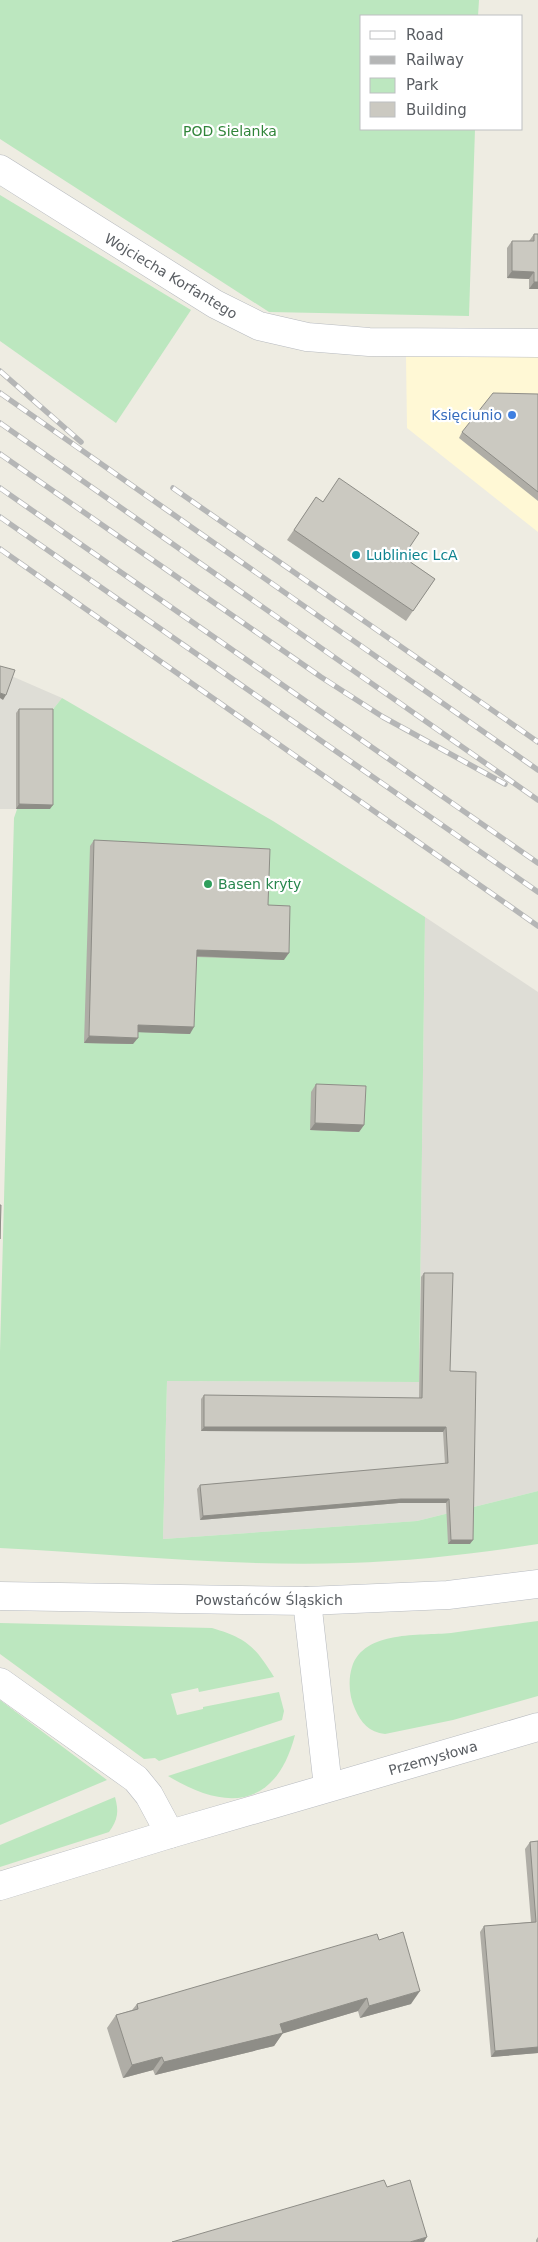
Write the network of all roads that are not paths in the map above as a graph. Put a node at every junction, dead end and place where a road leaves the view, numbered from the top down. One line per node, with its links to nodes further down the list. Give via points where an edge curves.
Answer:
1 (0, 169): 2 (street, Wojciecha Korfantego, via 215,304 259,326 307,337 361,342)
2 (538, 342)
3 (538, 1584): 5 (street, Powstańców Śląskich, via 448,1595)
4 (0, 1596): 5 (street, Powstańców Śląskich)
5 (307, 1601): 8 (street)
6 (0, 1682): 9 (street, via 136,1779 149,1794)
7 (538, 1727): 8 (street, Przemysłowa)
8 (328, 1787): 9 (street, Przemysłowa)
9 (170, 1834): 10 (street, Przemysłowa)
10 (0, 1886)

